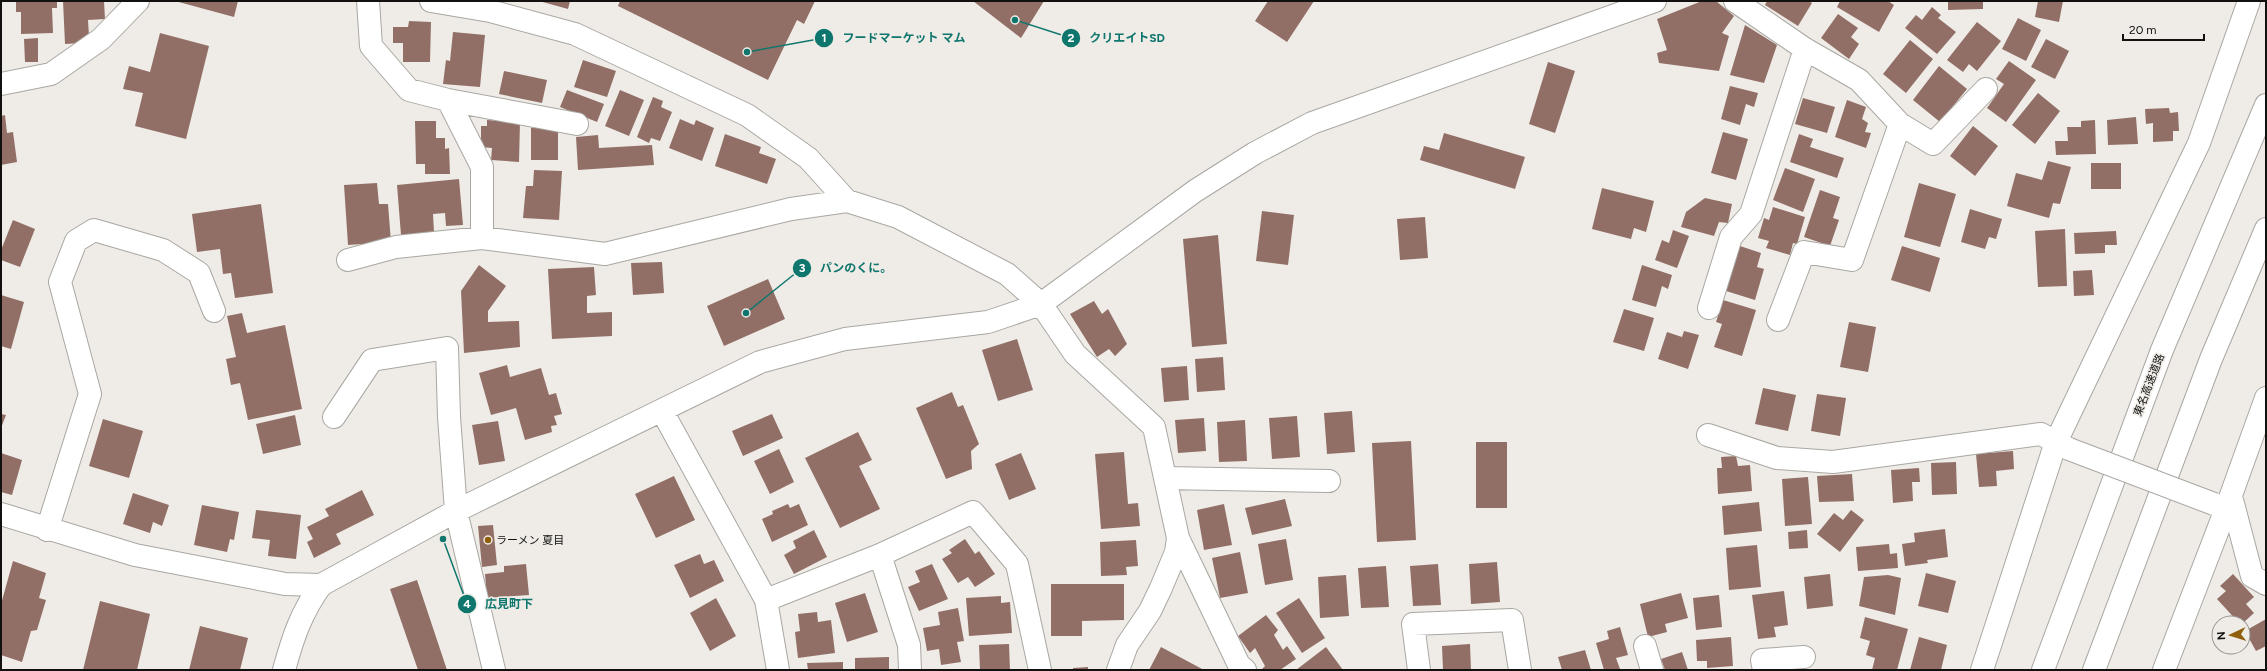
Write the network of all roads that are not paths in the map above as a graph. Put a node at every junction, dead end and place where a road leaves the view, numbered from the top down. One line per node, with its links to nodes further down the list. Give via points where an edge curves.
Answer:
1 (138, 1): 9 (main road, via 101,39 52,74)
2 (368, 1): 11 (main road, via 371,46 409,90)
3 (431, 1): 7 (main road)
4 (1655, 1): 19 (main road, via 1312,123 1255,152 1195,191)
5 (1735, 1): 8 (main road)
6 (2249, 1): 27 (main road, via 2199,143)
7 (493, 6): 15 (main road, via 575,34 747,115 808,158)
8 (1805, 49): 14 (main road, via 1859,80); 20 (main road, via 1751,214 1731,237)
9 (1, 84)
10 (1986, 88): 14 (main road, via 1933,144)
11 (448, 100): 13 (main road); 17 (main road, via 482,167)
12 (2266, 105): 53 (main road, 東名高速道路, via 2162,350)
13 (577, 124)
14 (1900, 124): 22 (main road, via 1852,260 1804,252)
15 (847, 201): 17 (main road, via 791,209 604,254); 19 (main road, via 898,217 1007,274)
16 (2266, 228): 54 (main road, via 2211,359)
17 (482, 238): 18 (main road, via 396,247)
18 (348, 260)
19 (1041, 304): 24 (main road, via 988,322 845,339 760,362); 28 (main road, via 1075,354 1154,427)
20 (1709, 308)
21 (214, 310): 33 (main road, via 199,273 164,250 94,230 76,240 60,282 90,394)
22 (1778, 320)
23 (2266, 398): 30 (main road)
24 (662, 411): 31 (main road); 38 (main road)
25 (334, 417): 31 (main road, via 372,360 447,348)
26 (1708, 435): 27 (main road, via 1777,458 1832,462 2041,434)
27 (2062, 446): 30 (main road, bridge); 52 (main road)
28 (1166, 478): 29 (main road); 34 (main road)
29 (1329, 481)
30 (2224, 503): 36 (main road, via 2252,576); 55 (main road)
31 (456, 511): 37 (main road); 42 (main road)
32 (1, 514): 33 (main road)
33 (47, 530): 37 (main road, via 135,555 285,584)
34 (1178, 538): 46 (main road, via 1176,552 1161,588 1150,611 1126,646); 47 (main road, via 1239,665)
35 (880, 555): 38 (main road); 44 (main road, via 909,645); 45 (main road, via 973,512 1017,564)
36 (2266, 584)
37 (321, 585): 41 (main road, via 305,607 295,630)
38 (766, 600): 43 (main road)
39 (1645, 646): 50 (main road)
40 (1804, 657): 51 (main road, via 1762,660)
41 (284, 670)
42 (494, 670)
43 (778, 670)
44 (910, 670)
45 (1040, 670)
46 (1118, 670)
47 (1245, 670)
48 (1419, 670): 49 (main road, via 1413,624 1512,620)
49 (1520, 670)
50 (1652, 670)
51 (1764, 670)
52 (1982, 670)
53 (2043, 670)
54 (2094, 670)
55 (2164, 670)

